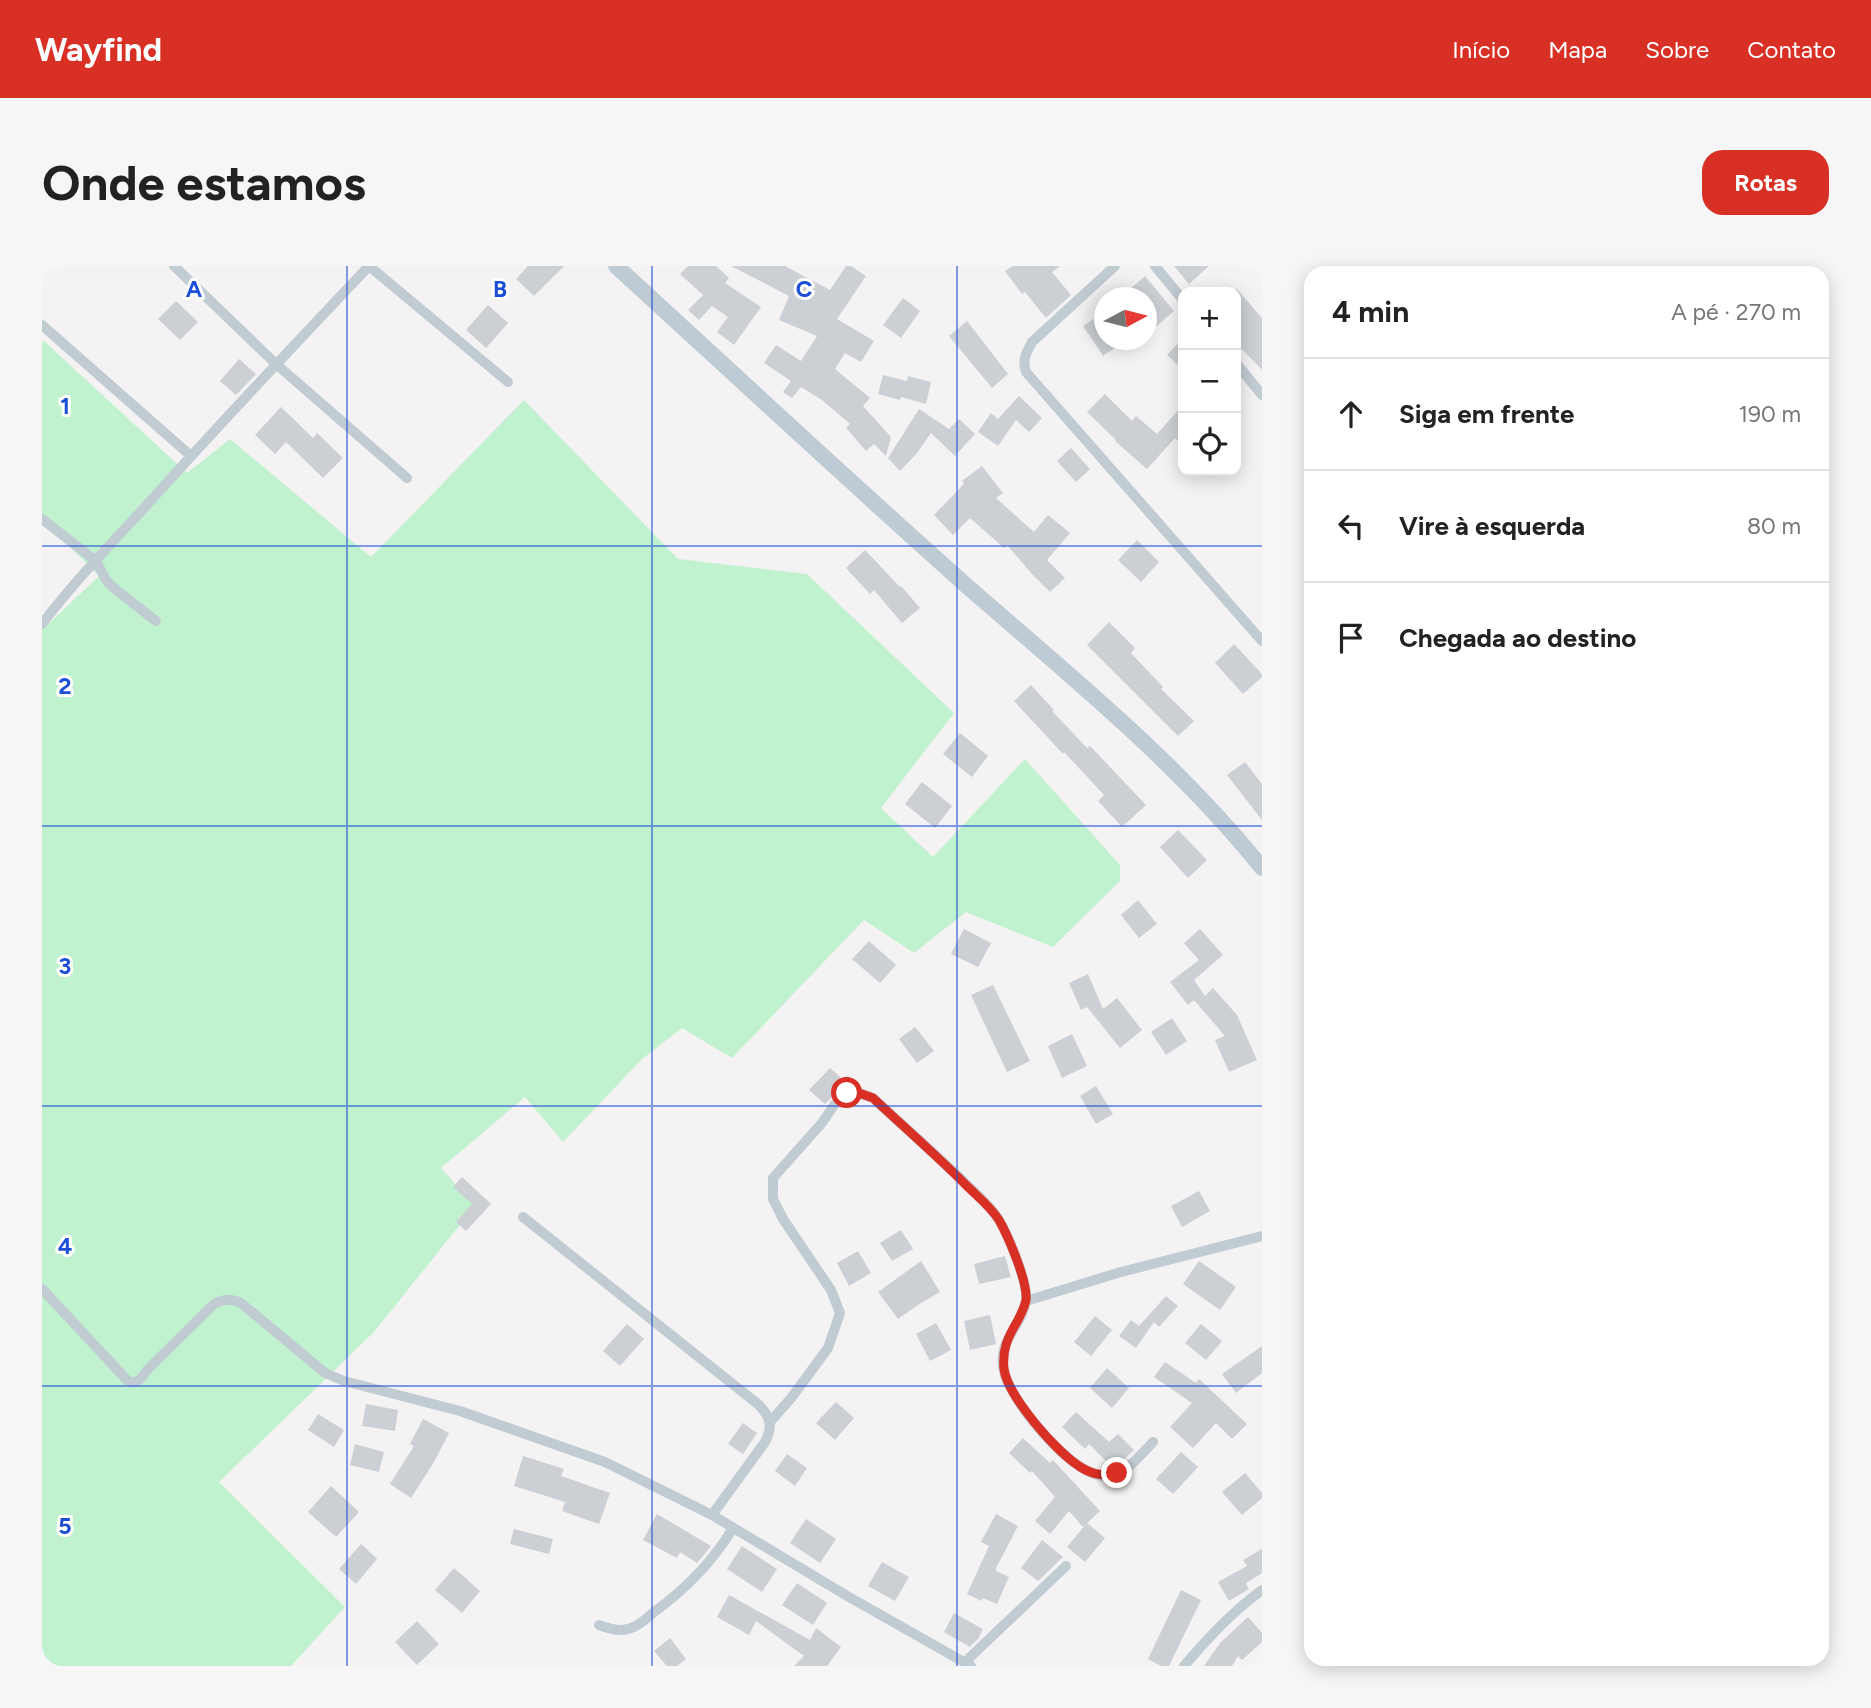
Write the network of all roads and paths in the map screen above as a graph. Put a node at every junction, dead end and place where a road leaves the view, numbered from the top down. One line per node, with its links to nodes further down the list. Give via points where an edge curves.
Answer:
1 (174, 266): 8 (street)
2 (369, 266): 8 (street); 10 (street)
3 (616, 266): 19 (main road, via 873,502 1112,712 1175,772)
4 (1115, 266): 18 (street, via 1032,342 1023,363 1026,372)
5 (1155, 266): 6 (street)
6 (1178, 294)
7 (42, 325): 12 (street)
8 (276, 364): 12 (street); 13 (street)
9 (1241, 369): 11 (street)
10 (508, 382)
11 (1262, 395)
12 (191, 456): 15 (street)
13 (407, 478)
14 (42, 519): 15 (street)
15 (96, 561): 16 (street, via 106,580); 17 (street)
16 (156, 621)
17 (42, 624)
18 (1262, 641)
19 (1262, 868)
20 (523, 1217): 24 (street, via 759,1405)
21 (1262, 1236): 23 (street)
22 (42, 1289): 26 (street, via 129,1382 140,1380 214,1304 234,1300 326,1373 460,1411 605,1462)
23 (1026, 1301): 24 (street, via 1013,1249 985,1203 873,1098 847,1093 773,1178 773,1199 831,1290 840,1313 828,1348); 25 (street, via 1006,1340 1005,1374 1031,1418 1058,1450 1081,1468 1105,1476 1127,1468)
24 (770, 1422): 26 (street, via 765,1442)
25 (1153, 1442)
26 (712, 1515): 27 (street)
27 (733, 1528): 30 (street, via 704,1569 640,1623 620,1630); 31 (street)
28 (1066, 1566): 31 (street)
29 (1262, 1590): 32 (street)
30 (599, 1625)
31 (968, 1664)
32 (1184, 1666)

